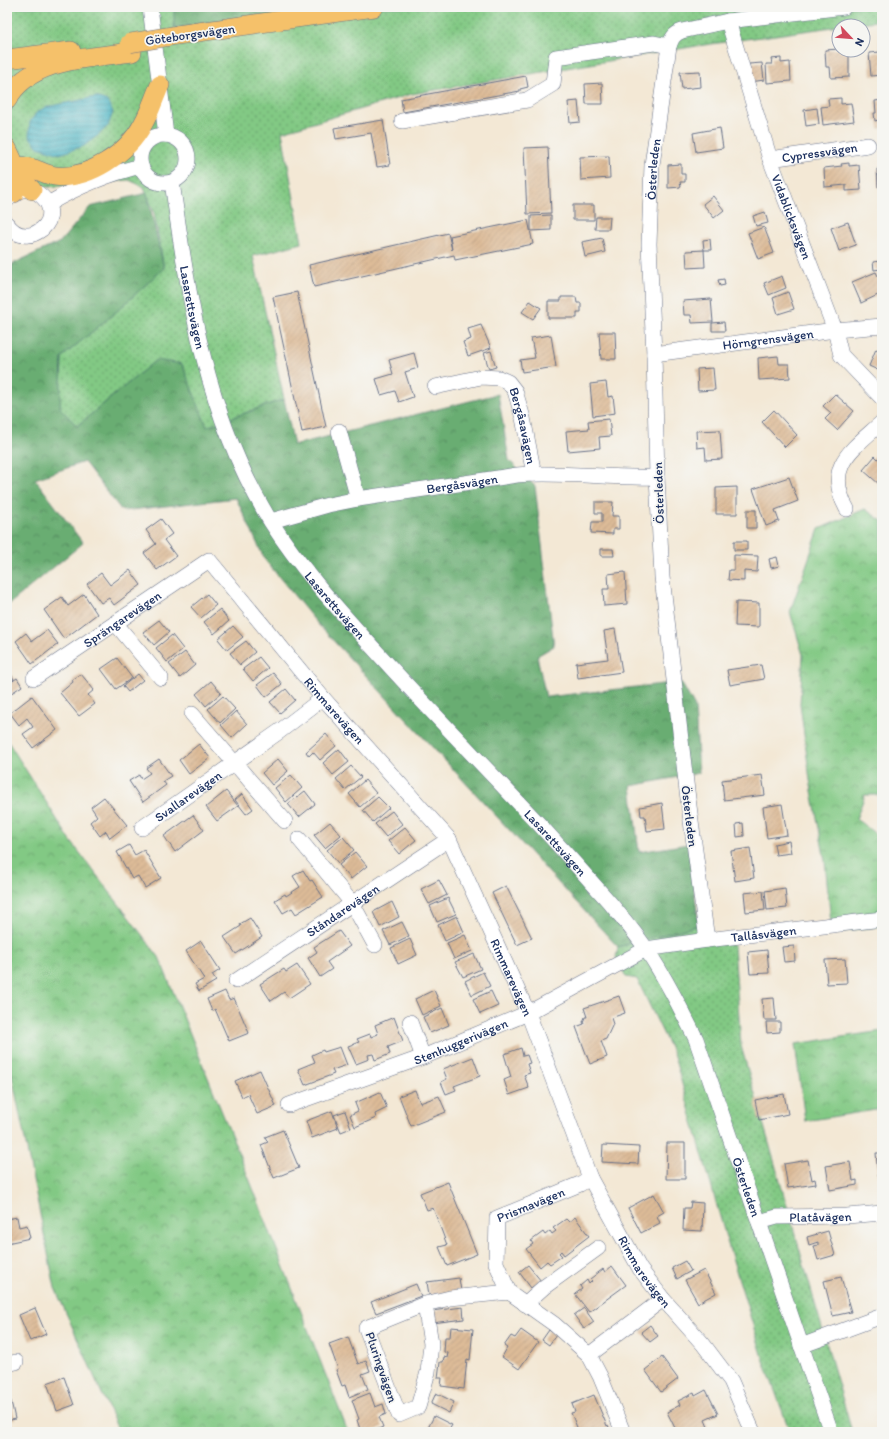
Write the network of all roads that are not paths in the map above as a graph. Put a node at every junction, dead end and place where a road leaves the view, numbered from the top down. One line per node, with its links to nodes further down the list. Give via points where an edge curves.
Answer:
1 (150, 7): 8 (street)
2 (374, 7): 6 (main road, Göteborgsvägen, bridge, via 219,30 178,41)
3 (844, 7): 4 (street)
4 (728, 21): 5 (street, via 682,30 672,38); 14 (street, Vidablicksvägen)
5 (669, 46): 10 (street, via 654,43 556,57 553,84 527,100); 23 (street, Österleden, via 652,165 649,244)
6 (131, 47): 7 (main road, Göteborgsvägen); 9 (main road, via 39,70 14,89)
7 (7, 59)
8 (160, 85): 11 (street); 17 (main road, via 143,126 114,156 97,167 74,175 54,176 31,168)
9 (7, 100)
10 (402, 121)
11 (166, 135): 15 (street, via 155,137 147,143 140,155); 16 (street, via 180,141 186,149 188,158 186,169)
12 (868, 145): 14 (street, Cypressvägen)
13 (7, 148): 17 (main road)
14 (770, 159): 22 (street, Vidablicksvägen)
15 (141, 166): 16 (street, via 152,180); 19 (street, via 84,184)
16 (172, 182): 32 (street, Lasarettsvägen, via 195,322 206,372 235,453)
17 (11, 184): 18 (street); 18 (main road, via 22,180)
18 (32, 190): 19 (street)
19 (48, 204): 20 (street, via 48,218 38,232 22,235 13,231)
20 (7, 224)
21 (882, 326): 22 (street, Hörngrensvägen)
22 (834, 330): 23 (street, Hörngrensvägen); 25 (street, Vidablicksvägen, via 841,355)
23 (654, 354): 29 (street, Österleden)
24 (435, 387): 28 (street, Bergåsavägen, via 481,377 499,378 508,382 515,391 521,412)
25 (882, 398)
26 (882, 422): 31 (street, via 846,456 838,471 840,497)
27 (339, 431): 30 (street)
28 (534, 474): 29 (street, Bergåsvägen); 30 (street, Bergåsvägen)
29 (657, 477): 46 (street, Österleden, via 662,577)
30 (358, 499): 32 (street, Bergåsvägen)
31 (847, 509)
32 (271, 521): 48 (street, Lasarettsvägen, via 332,603 410,689 579,866)
33 (209, 560): 34 (street, Sprängarevägen); 37 (street, Rimmarevägen)
34 (116, 624): 35 (street, Sprängarevägen); 36 (street)
35 (34, 678)
36 (161, 678)
37 (323, 698): 39 (street, Svallarevägen); 43 (street, Rimmarevägen)
38 (192, 714): 39 (street, Svallarevägen)
39 (234, 763): 40 (street, Svallarevägen); 41 (street, Svallarevägen)
40 (285, 821)
41 (142, 828)
42 (299, 839): 44 (street)
43 (449, 839): 44 (street, Ståndarevägen); 50 (street, Rimmarevägen)
44 (352, 903): 47 (street); 49 (street, Ståndarevägen)
45 (882, 919): 46 (street, Tallåsvägen)
46 (707, 940): 48 (street, Tallåsvägen)
47 (375, 945)
48 (646, 949): 50 (street, Stenhuggerivägen); 56 (street, Österleden, via 678,1002 696,1039)
49 (236, 982)
50 (528, 1013): 52 (street, Stenhuggerivägen); 54 (street, Rimmarevägen)
51 (410, 1022): 52 (street)
52 (423, 1057): 53 (street, Stenhuggerivägen)
53 (289, 1105)
54 (590, 1178): 58 (street, Prismavägen, via 497,1218 496,1263); 59 (street, Rimmarevägen, via 640,1269)
55 (882, 1213): 56 (street, Platåvägen, via 777,1217)
56 (759, 1222): 63 (street, Österleden)
57 (598, 1248): 61 (street)
58 (509, 1292): 60 (street, Pluringvägen, via 450,1298); 61 (street)
59 (664, 1299): 64 (street); 66 (street, Rimmarevägen, via 731,1381)
60 (426, 1304): 60 (street, Pluringvägen, via 366,1328 399,1415 418,1407 428,1372 431,1344)
61 (525, 1304): 64 (street, via 554,1324)
62 (882, 1316): 63 (street)
63 (801, 1346): 67 (street, Österleden)
64 (589, 1355): 65 (street)
65 (623, 1432)
66 (753, 1432)
67 (831, 1432)

